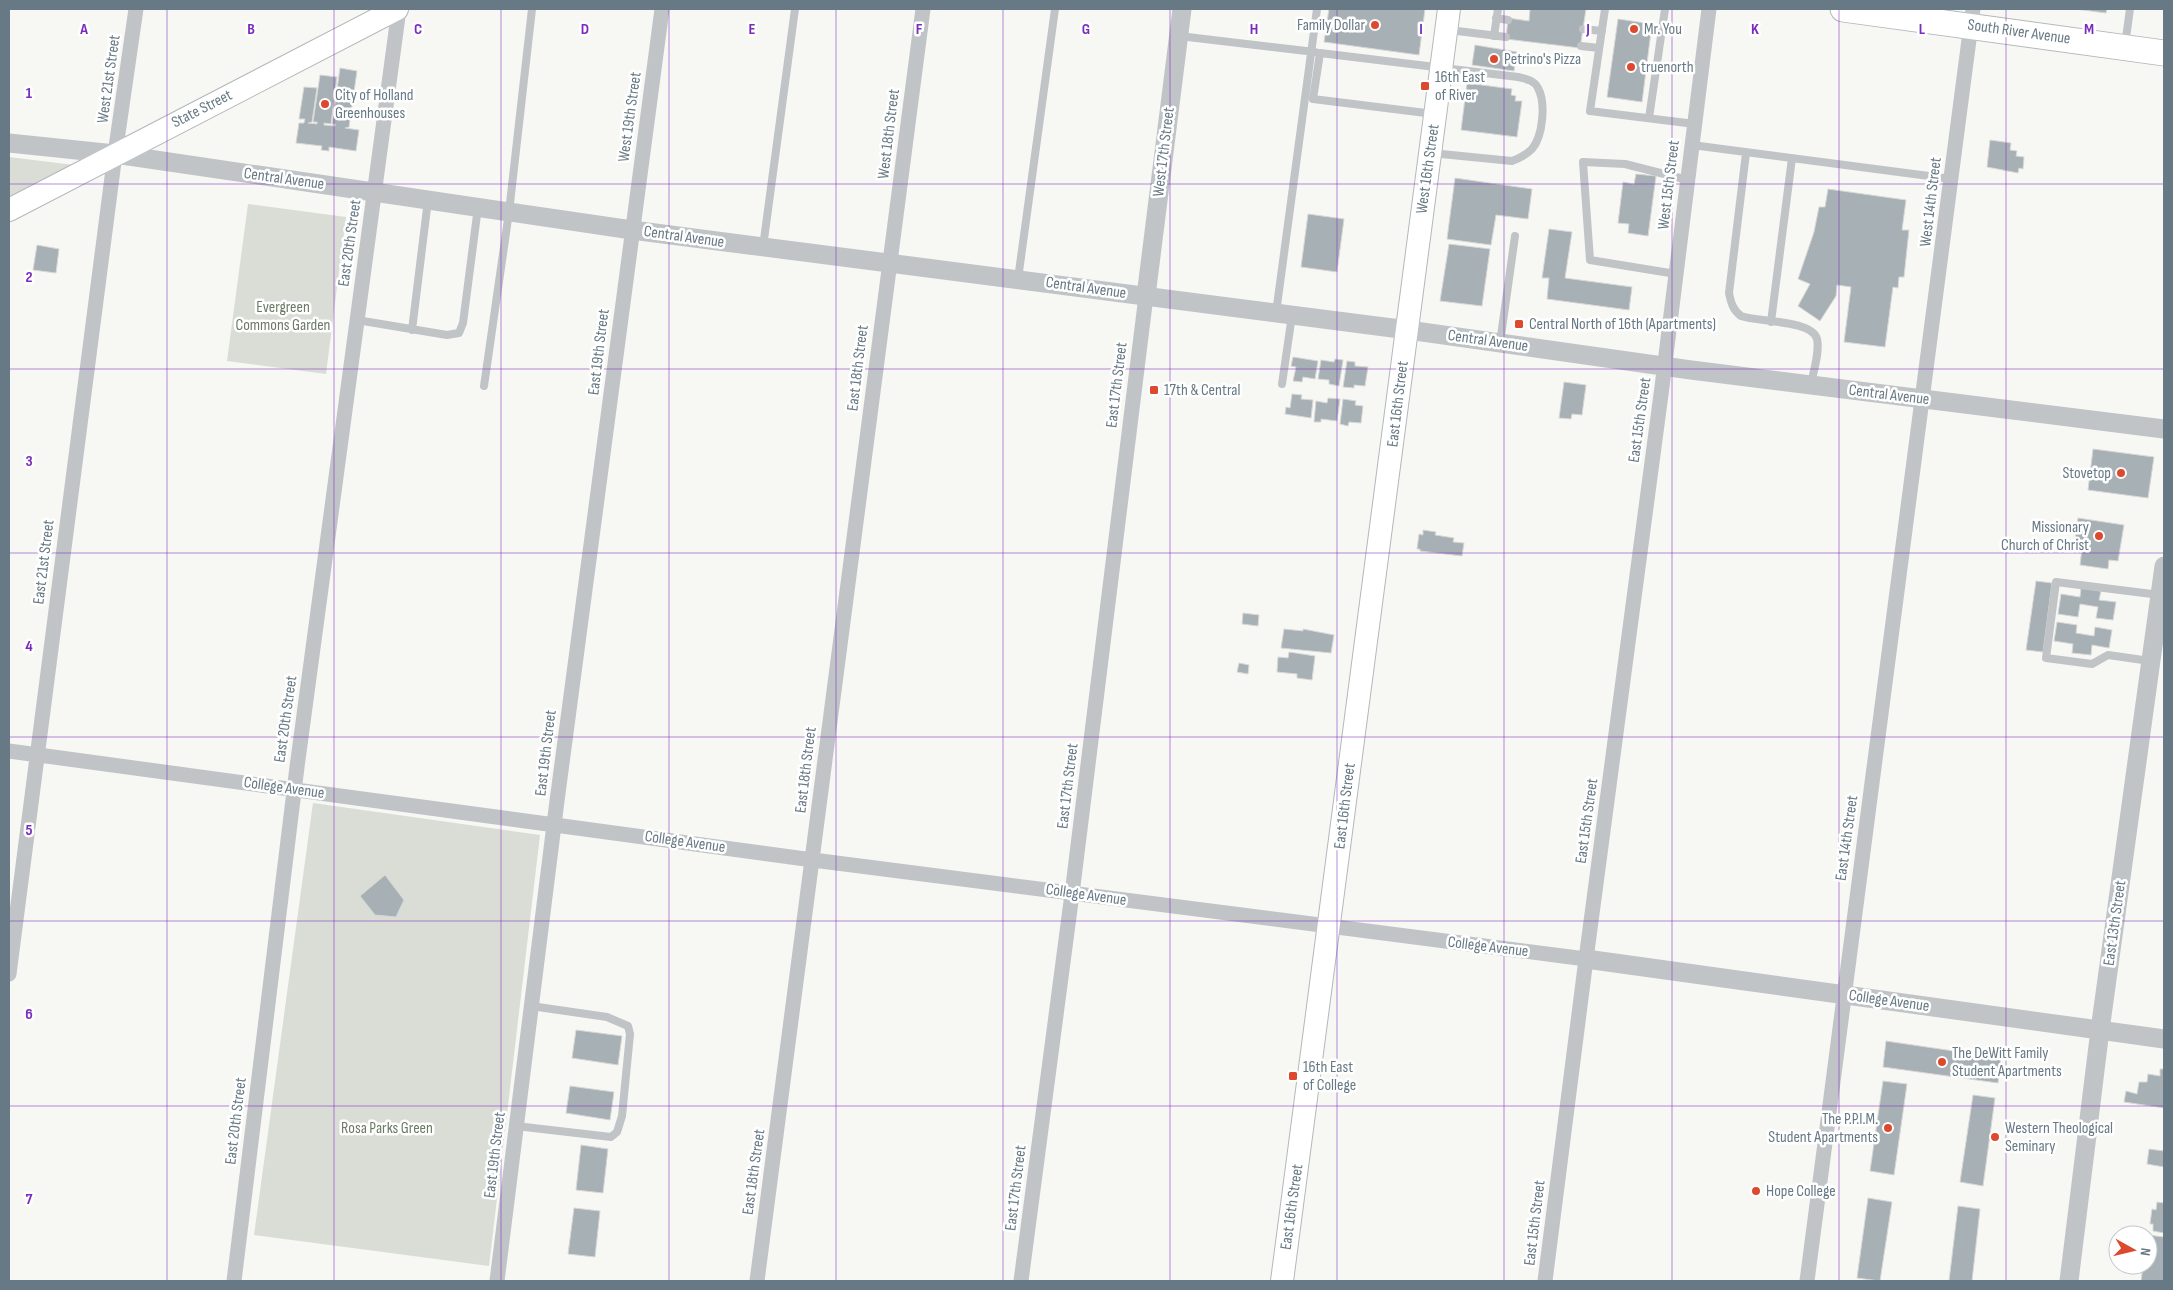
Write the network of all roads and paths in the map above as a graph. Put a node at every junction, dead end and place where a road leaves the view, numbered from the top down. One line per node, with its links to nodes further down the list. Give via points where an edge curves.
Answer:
1 (136, 9): 39 (street, West 21st Street)
2 (398, 9): 39 (main road, State Street); 43 (street, East 20th Street)
3 (532, 9): 47 (lane)
4 (662, 9): 48 (street, West 19th Street)
5 (795, 9): 50 (lane)
6 (923, 9): 51 (street, West 18th Street)
7 (1055, 9): 53 (lane)
8 (1182, 9): 22 (street, West 17th Street)
9 (1317, 9): 28 (lane)
10 (1498, 9): 17 (lane)
11 (1604, 9): 21 (lane)
12 (1665, 9): 33 (lane)
13 (1709, 9): 34 (street, West 15th Street)
14 (1843, 9): 16 (main road, South River Avenue)
15 (2130, 9): 26 (lane)
16 (1972, 17): 26 (main road, South River Avenue); 41 (street, West 14th Street)
17 (1496, 18): 19 (lane); 23 (lane)
18 (1448, 19): 23 (lane); 31 (main road, West 16th Street)
19 (1508, 20)
20 (1583, 29): 21 (lane)
21 (1602, 31): 27 (lane)
22 (1179, 36): 28 (lane); 54 (street, West 17th Street)
23 (1494, 36): 24 (lane)
24 (1506, 37)
25 (1581, 46): 27 (lane)
26 (2125, 47): 30 (main road, South River Avenue)
27 (1599, 48): 33 (lane, via 1590,111)
28 (1311, 52): 29 (lane); 55 (lane)
29 (1320, 53): 31 (lane); 32 (lane, via 1313,99)
30 (2164, 53)
31 (1442, 68): 32 (main road, West 16th Street); 37 (lane, via 1530,80 1538,86 1542,118 1534,148 1512,161)
32 (1436, 114): 37 (main road, West 16th Street)
33 (1649, 118): 34 (lane)
34 (1695, 124): 36 (street, West 15th Street)
35 (9, 143): 39 (street, Central Avenue)
36 (1692, 145): 38 (lane); 42 (street, West 15th Street)
37 (1430, 153): 59 (main road, West 16th Street)
38 (1746, 153): 40 (lane); 57 (lane, via 1729,293 1735,311 1741,316)
39 (115, 154): 43 (street, Central Avenue); 46 (main road, State Street); 71 (street, East 21st Street)
40 (1792, 158): 41 (lane); 57 (lane)
41 (1952, 179): 65 (street, West 14th Street)
42 (1688, 180): 52 (street, West 15th Street); 52 (lane, via 1625,164 1583,162 1590,260)
43 (374, 192): 44 (street, Central Avenue); 56 (street, East 20th Street)
44 (428, 200): 45 (street, Central Avenue); 58 (lane)
45 (478, 207): 47 (street, Central Avenue); 58 (lane, via 463,323 458,332 447,335)
46 (9, 210)
47 (509, 212): 48 (street, Central Avenue); 64 (lane)
48 (632, 230): 50 (street, Central Avenue); 73 (street, East 19th Street)
49 (1515, 236): 60 (lane)
50 (763, 247): 51 (street, Central Avenue)
51 (889, 263): 53 (street, Central Avenue); 74 (street, East 18th Street)
52 (1676, 274): 61 (street, West 15th Street)
53 (1018, 279): 54 (street, Central Avenue)
54 (1146, 296): 55 (street, Central Avenue); 75 (street, East 17th Street)
55 (1284, 314): 59 (street, Central Avenue); 62 (lane)
56 (357, 320): 58 (lane); 72 (street, East 20th Street)
57 (1771, 322): 63 (lane, via 1804,327 1816,337)
58 (412, 330)
59 (1408, 330): 60 (street, Central Avenue); 76 (main road, East 16th Street)
60 (1500, 343): 61 (street, Central Avenue)
61 (1665, 366): 63 (street, Central Avenue); 77 (street, East 15th Street)
62 (1282, 384)
63 (1811, 385): 65 (street, Central Avenue)
64 (484, 386)
65 (1923, 400): 66 (street, Central Avenue); 79 (street, East 14th Street)
66 (2164, 429)
67 (2164, 566): 68 (street, East 13th Street)
68 (2160, 595): 69 (street, East 13th Street); 69 (lane, via 2056,582 2046,658 2092,664 2108,655)
69 (2151, 661): 81 (street, East 13th Street)
70 (9, 751): 71 (street, College Avenue)
71 (37, 754): 72 (street, College Avenue); 78 (street, East 21st Street)
72 (295, 789): 73 (street, College Avenue); 84 (street, East 20th Street)
73 (555, 823): 74 (street, College Avenue); 80 (street, East 19th Street)
74 (813, 860): 75 (street, College Avenue); 86 (street, East 18th Street)
75 (1072, 894): 76 (street, College Avenue); 87 (street, East 17th Street)
76 (1329, 926): 77 (street, College Avenue); 88 (main road, East 16th Street)
77 (1586, 960): 79 (street, College Avenue); 89 (street, East 15th Street)
78 (9, 974)
79 (1844, 995): 81 (street, College Avenue); 90 (street, East 14th Street)
80 (532, 1006): 83 (street, East 19th Street); 83 (lane, via 608,1017 628,1026 630,1034 622,1116 617,1132 611,1136)
81 (2100, 1030): 82 (street, College Avenue); 91 (street, East 13th Street)
82 (2164, 1039)
83 (516, 1126): 85 (street, East 19th Street)
84 (234, 1281)
85 (497, 1281)
86 (757, 1281)
87 (1021, 1281)
88 (1282, 1281)
89 (1545, 1281)
90 (1807, 1281)
91 (2069, 1281)

